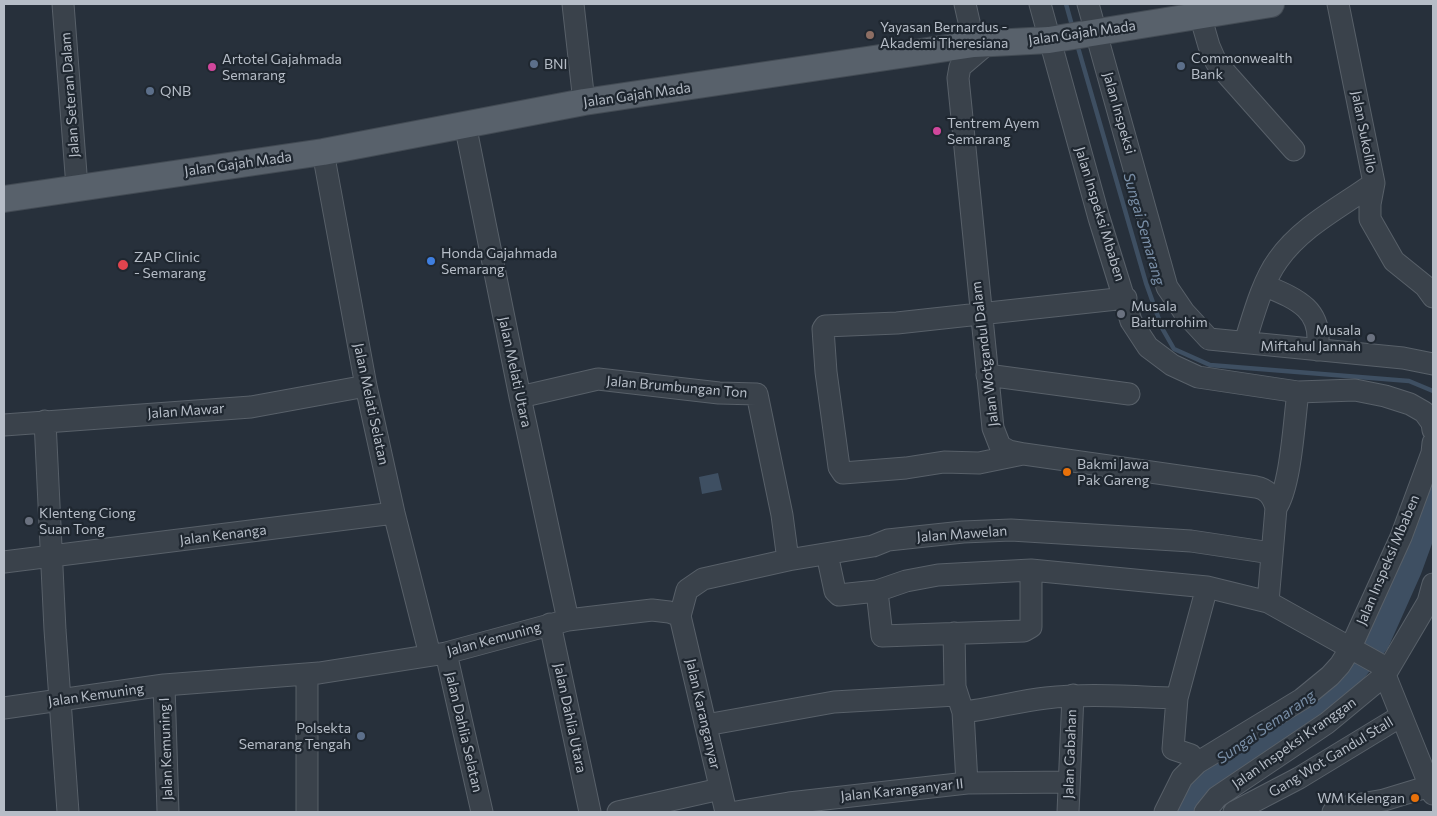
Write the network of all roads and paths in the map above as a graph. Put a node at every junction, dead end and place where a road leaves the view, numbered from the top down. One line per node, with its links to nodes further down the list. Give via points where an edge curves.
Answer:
1 (63, 4): 17 (street, Jalan Seteran Dalam)
2 (574, 4): 12 (street)
3 (965, 4): 11 (street)
4 (1040, 4): 10 (street, Jalan Inspeksi Mbaben)
5 (1088, 4): 9 (street, Jalan Inspeksi)
6 (1271, 4): 8 (main road, Jalan Gajah Mada)
7 (1338, 4): 16 (street, Jalan Sukolilo)
8 (1200, 15): 9 (main road, Jalan Gajah Mada); 14 (street, via 1216,62)
9 (1094, 31): 10 (main road, Jalan Gajah Mada); 23 (street, Jalan Inspeksi, via 1167,287 1209,339)
10 (1050, 40): 11 (main road, Jalan Gajah Mada); 21 (street, Jalan Inspeksi Mbaben, via 1099,218)
11 (981, 44): 12 (main road, Jalan Gajah Mada); 22 (street, Jalan Wotgandul Dalam, via 960,67 958,78)
12 (584, 102): 13 (main road, Jalan Gajah Mada)
13 (465, 124): 15 (main road, Jalan Gajah Mada); 30 (street, Jalan Melati Utara)
14 (1294, 150)
15 (323, 152): 17 (main road, Jalan Gajah Mada); 27 (street, Jalan Melati Selatan)
16 (1374, 183): 19 (street, via 1297,237 1277,261); 20 (street, Jalan Sukolilo, via 1370,219 1394,261 1425,286)
17 (77, 187): 18 (main road, Jalan Gajah Mada)
18 (4, 199)
19 (1266, 286): 23 (street); 24 (street, via 1306,306 1319,330)
20 (1433, 297)
21 (1126, 298): 22 (street); 28 (street, Jalan Inspeksi Mbaben, via 1131,321 1148,347 1172,365 1198,377)
22 (980, 314): 26 (street, Jalan Wotgandul Dalam); 35 (street, via 897,323 828,325 823,329 839,467 843,473 944,462 979,463)
23 (1245, 342): 24 (street, Jalan Inspeksi)
24 (1317, 350): 25 (street, Jalan Inspeksi)
25 (1433, 364)
26 (987, 375): 29 (street); 35 (street, Jalan Wotgandul Dalam, via 996,438 1008,451)
27 (366, 386): 31 (street, Jalan Mawar, via 251,407); 37 (street, Jalan Melati Selatan)
28 (1298, 392): 33 (street, Jalan Inspeksi Mbaben, via 1355,390 1386,396 1424,412); 36 (street, via 1287,471)
29 (1129, 394)
30 (520, 398): 41 (street, Jalan Brumbungan Ton, via 598,379 718,393 758,394); 49 (street, Jalan Melati Utara)
31 (45, 421): 32 (street, Jalan Mawar); 40 (street)
32 (4, 425)
33 (1433, 430)
34 (1433, 443): 51 (street, Jalan Inspeksi Mbaben, via 1401,537)
35 (1024, 454): 36 (street, Jalan Wotgandul Dalam, via 1262,488 1271,496)
36 (1276, 508): 38 (street)
37 (394, 513): 40 (street, Jalan Kenanga); 52 (street, Jalan Melati Selatan)
38 (1271, 553): 39 (street, Jalan Mawelan, via 1191,541 995,530 888,540); 47 (street)
39 (828, 554): 41 (street, Jalan Mawelan); 45 (street, via 836,594)
40 (52, 557): 42 (street, Jalan Kenanga); 58 (street)
41 (788, 560): 48 (street, Jalan Mawelan, via 693,584 687,590)
42 (4, 562)
43 (1031, 570): 44 (street); 45 (street, via 938,575); 50 (street, via 1030,628 1012,632)
44 (1207, 587): 47 (street); 57 (street)
45 (877, 591): 50 (street, via 882,636)
46 (1432, 596): 53 (street, Jalan Inspeksi Kranggan)
47 (1268, 602): 51 (street)
48 (680, 616): 49 (street, Jalan Kemuning, via 652,610); 62 (street, Jalan Karanganyar)
49 (559, 622): 52 (street, Jalan Kemuning); 73 (street, Jalan Dahlia Utara)
50 (954, 633): 59 (street)
51 (1353, 650): 53 (street); 64 (street, Jalan Inspeksi Mbaben, via 1318,687)
52 (438, 654): 54 (street, Jalan Kemuning); 72 (street, Jalan Dahlia Selatan)
53 (1383, 670): 61 (street); 79 (street, Jalan Inspeksi Kranggan, via 1328,723 1217,797)
54 (308, 674): 55 (street, Jalan Kemuning); 71 (street)
55 (164, 685): 58 (street, Jalan Kemuning); 70 (street, Jalan Kemuning I)
56 (1072, 695): 57 (street); 59 (street, via 1007,703 988,709); 65 (street, Jalan Gabahan)
57 (1177, 698): 64 (street, via 1173,749 1191,755)
58 (62, 699): 60 (street, Jalan Kemuning); 69 (street)
59 (959, 703): 62 (street, via 834,702); 66 (street)
60 (4, 708)
61 (1400, 716): 63 (street); 80 (street, Gang Wot Gandul Stall, via 1299,778)
62 (706, 725): 67 (street, Jalan Karanganyar)
63 (1427, 761): 68 (street)
64 (1197, 764): 78 (street, Jalan Inspeksi Mbaben, via 1182,778)
65 (1068, 782): 66 (street, Jalan Karanganyar II); 77 (street, Jalan Gabahan)
66 (967, 783): 76 (street, Jalan Karanganyar II)
67 (720, 789): 74 (street); 75 (street, Jalan Karanganyar)
68 (1432, 790): 81 (street, via 1360,803)
69 (68, 812)
70 (168, 812)
71 (307, 812)
72 (482, 812)
73 (590, 812)
74 (618, 812)
75 (726, 812)
76 (736, 812)
77 (1068, 812)
78 (1165, 812)
79 (1205, 812)
80 (1234, 812)
81 (1333, 812)

